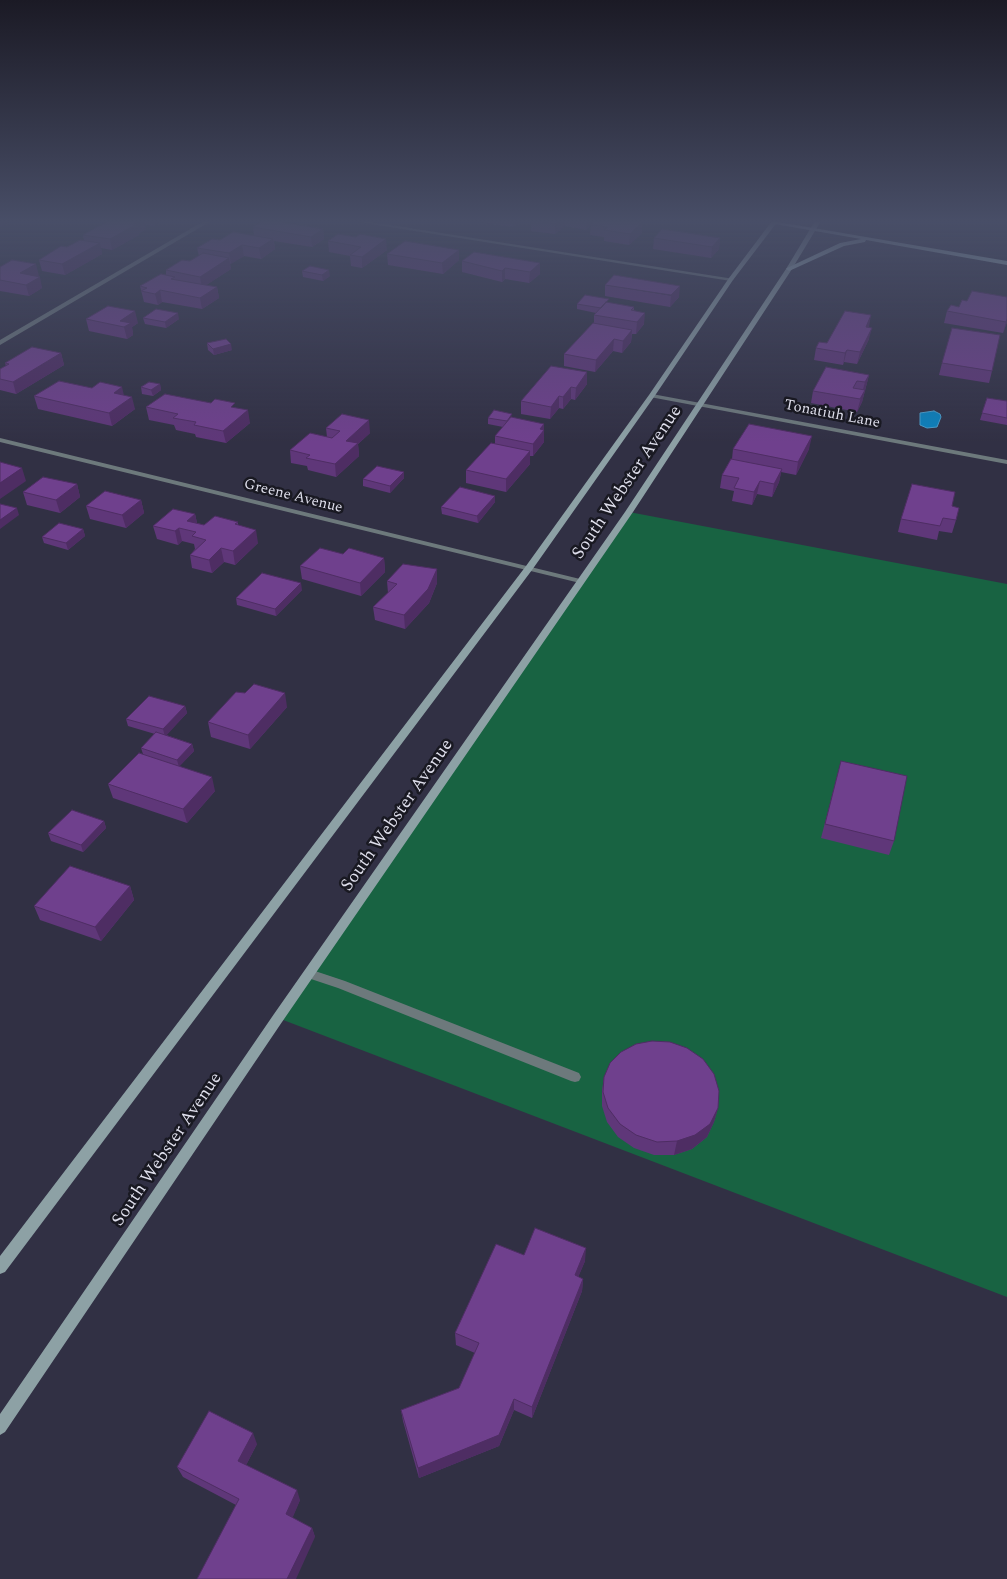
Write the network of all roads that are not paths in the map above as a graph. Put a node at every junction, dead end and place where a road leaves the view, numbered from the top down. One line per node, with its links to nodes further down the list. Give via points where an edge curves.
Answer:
1 (82, 295): 4 (street)
2 (721, 295): 5 (main road, South Webster Avenue)
3 (772, 295): 6 (main road, South Webster Avenue)
4 (0, 343)
5 (652, 396): 6 (street, Tonatiuh Lane); 9 (main road, South Webster Avenue)
6 (701, 404): 8 (street, Tonatiuh Lane); 10 (main road, South Webster Avenue)
7 (0, 440): 9 (street, Greene Avenue)
8 (1007, 462)
9 (528, 568): 10 (street, Greene Avenue); 13 (main road, South Webster Avenue)
10 (580, 581): 11 (main road, South Webster Avenue)
11 (309, 974): 12 (street); 14 (main road, South Webster Avenue)
12 (575, 1077)
13 (0, 1267)
14 (0, 1426)

